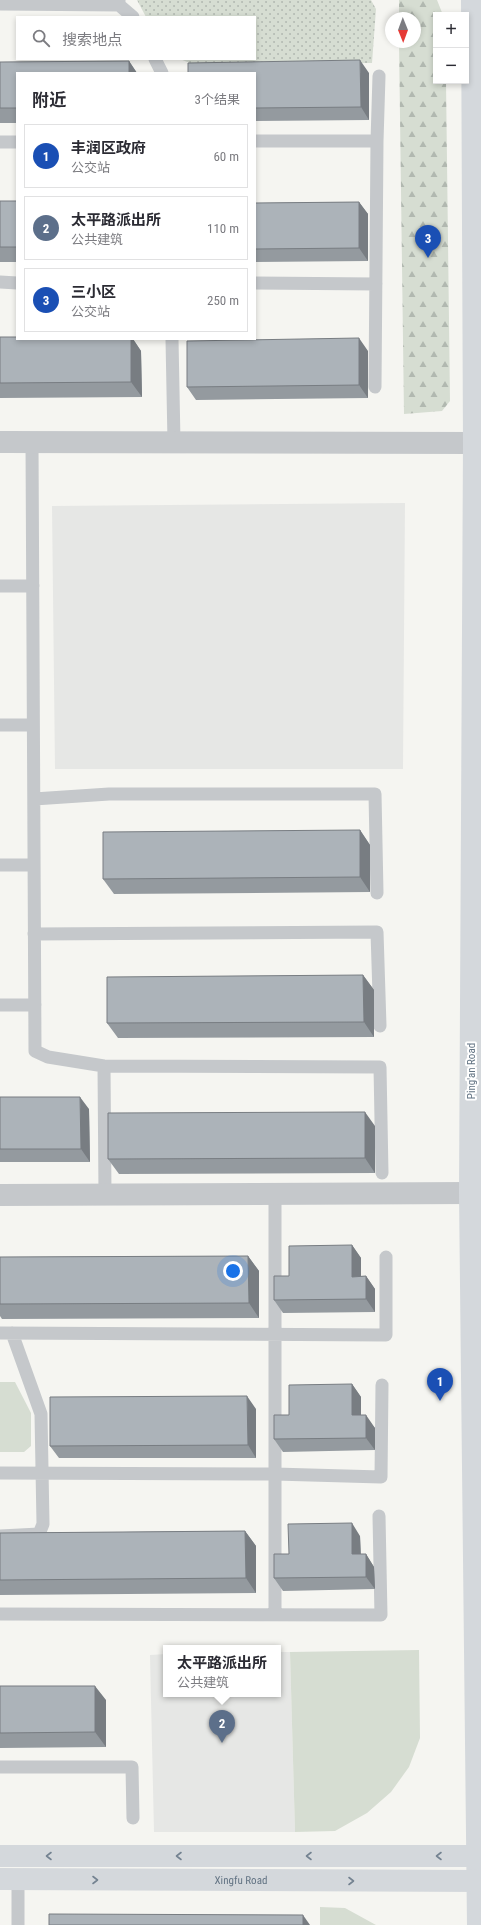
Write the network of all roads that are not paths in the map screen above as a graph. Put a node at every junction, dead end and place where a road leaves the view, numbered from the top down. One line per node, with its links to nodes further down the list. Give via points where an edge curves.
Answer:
1 (472, 0): 17 (street, Ping'an Road)
2 (119, 2): 3 (lane); 4 (lane)
3 (0, 4)
4 (132, 16)
5 (156, 60): 6 (lane)
6 (162, 72)
7 (379, 76): 9 (lane)
8 (256, 141): 9 (lane)
9 (376, 141): 15 (lane)
10 (0, 142): 11 (lane)
11 (16, 142)
12 (0, 282): 13 (lane)
13 (16, 282)
14 (256, 283): 15 (lane)
15 (376, 284): 18 (lane)
16 (172, 340): 21 (lane)
17 (477, 380): 22 (street, Ping'an Road)
18 (375, 387)
19 (0, 442): 20 (street)
20 (32, 442): 21 (street); 24 (lane)
21 (174, 442): 22 (street)
22 (474, 443): 37 (street, Ping'an Road)
23 (0, 586): 24 (lane)
24 (33, 586): 26 (lane)
25 (0, 725): 26 (lane)
26 (33, 725): 27 (lane)
27 (34, 799): 29 (lane); 30 (lane, via 109,794 376,794)
28 (0, 865): 29 (lane)
29 (33, 865): 31 (lane)
30 (377, 893)
31 (34, 934): 33 (lane); 34 (lane, via 377,932)
32 (0, 1005): 33 (lane)
33 (35, 1005): 35 (lane, via 35,1051 48,1057)
34 (380, 1026)
35 (104, 1066): 36 (lane, via 380,1066); 38 (lane)
36 (382, 1173)
37 (470, 1193): 39 (street); 55 (street, Ping'an Road)
38 (105, 1194): 39 (street); 40 (street)
39 (275, 1194): 43 (lane)
40 (0, 1195)
41 (386, 1257): 43 (lane, via 386,1335)
42 (6, 1333): 43 (lane); 46 (lane, via 41,1414)
43 (275, 1334): 47 (lane)
44 (382, 1384): 47 (lane, via 381,1477)
45 (0, 1473): 46 (lane)
46 (44, 1473): 47 (lane); 49 (lane, via 43,1524 38,1534)
47 (275, 1474): 50 (lane)
48 (379, 1516): 50 (lane, via 381,1615)
49 (0, 1536)
50 (275, 1613): 51 (lane)
51 (0, 1614)
52 (0, 1767): 53 (lane, via 132,1767)
53 (133, 1818)
54 (0, 1856): 55 (street, one-way to 54)
55 (480, 1856): 57 (street, Ping'an Road)
56 (9, 1879): 57 (street, Xingfu Road, one-way to 57); 58 (lane)
57 (480, 1881): 59 (street, Ping'an Road)
58 (18, 1925)
59 (478, 1925)

